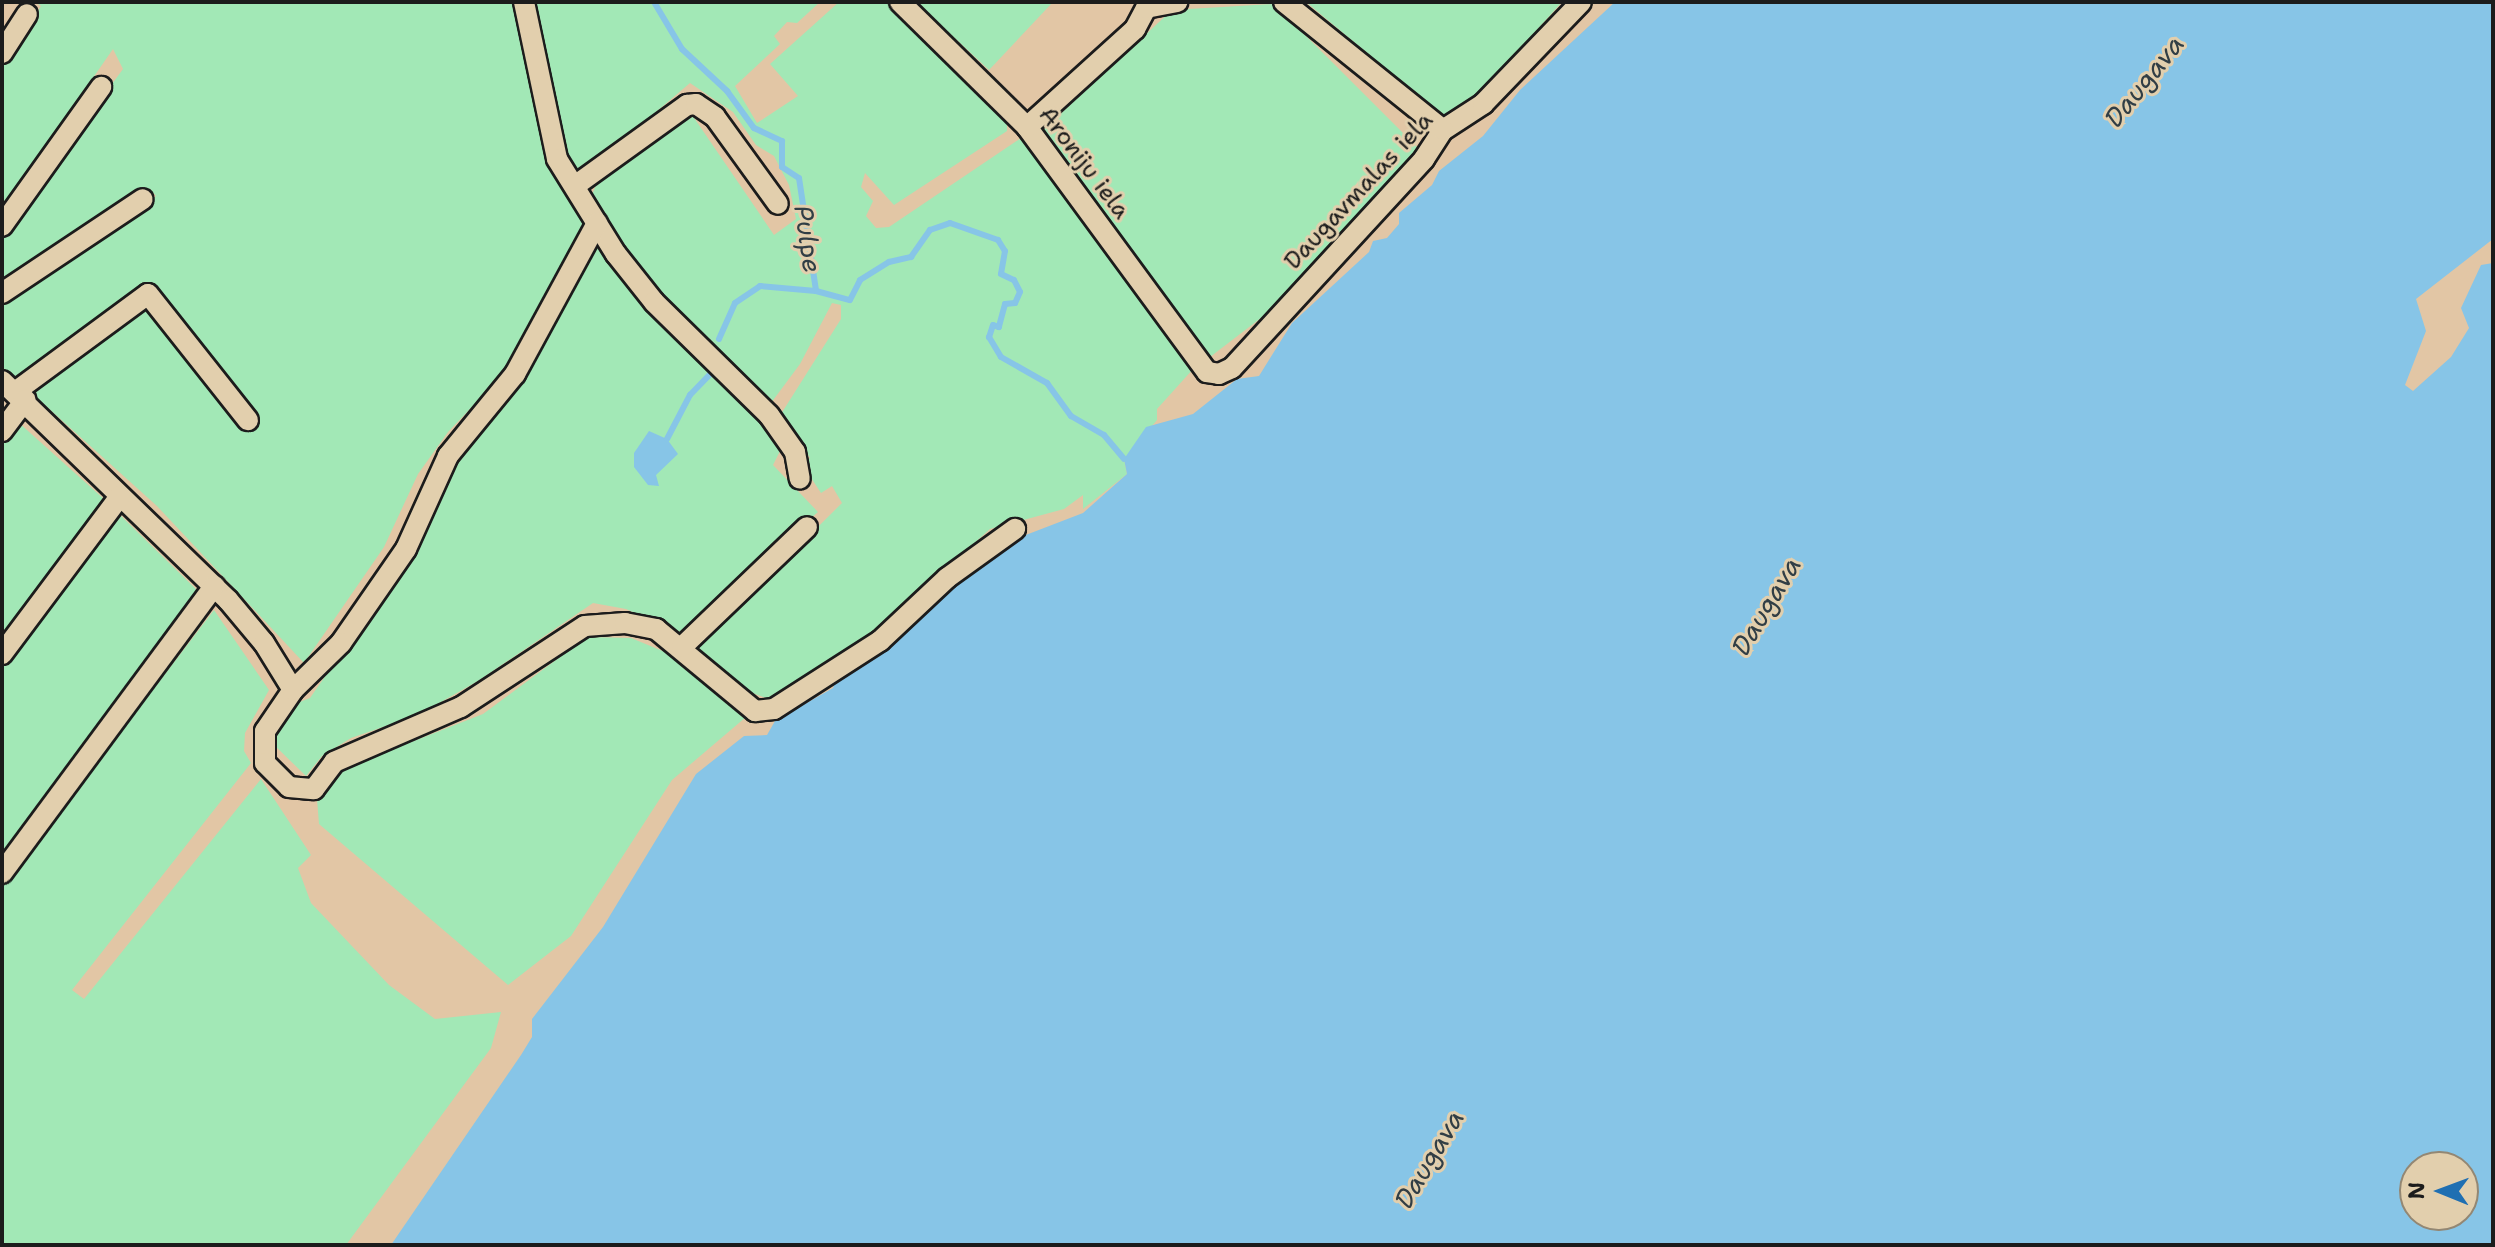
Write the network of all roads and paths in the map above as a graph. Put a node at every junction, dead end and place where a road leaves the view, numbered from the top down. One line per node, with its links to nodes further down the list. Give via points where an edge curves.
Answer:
1 (524, 2): 12 (street, via 548,129 557,159)
2 (900, 2): 10 (street, Aroniju iela)
3 (1177, 2): 6 (street)
4 (1284, 2): 11 (street)
5 (1581, 2): 11 (street, Daugavmalas iela, via 1483,104)
6 (1140, 5): 10 (street, via 1135,29)
7 (27, 14): 8 (street)
8 (2, 53)
9 (101, 87): 16 (street)
10 (1027, 127): 18 (street, Aroniju iela)
11 (1443, 130): 18 (street, Daugavmalas iela, via 1424,159 1232,368)
12 (576, 185): 14 (street, via 687,105 696,104 715,117); 15 (street)
13 (143, 199): 17 (street)
14 (778, 204)
15 (597, 223): 22 (street, via 654,302 769,415 795,452); 29 (street, via 515,374 448,456 406,549 341,643)
16 (2, 226)
17 (2, 293)
18 (1207, 372)
19 (14, 391): 20 (street, via 148,294); 21 (street); 23 (street)
20 (248, 420)
21 (2, 431)
22 (800, 479)
23 (120, 496): 26 (street); 28 (street)
24 (807, 527): 27 (street)
25 (1015, 529): 27 (street, via 947,578 880,641 774,709 755,711)
26 (214, 586): 29 (street, via 264,643); 30 (street)
27 (682, 647): 29 (street, via 656,629 625,623 585,626 461,707 334,762 322,782 306,792 277,777 265,763 262,747 265,731)
28 (2, 654)
29 (293, 690)
30 (2, 873)

